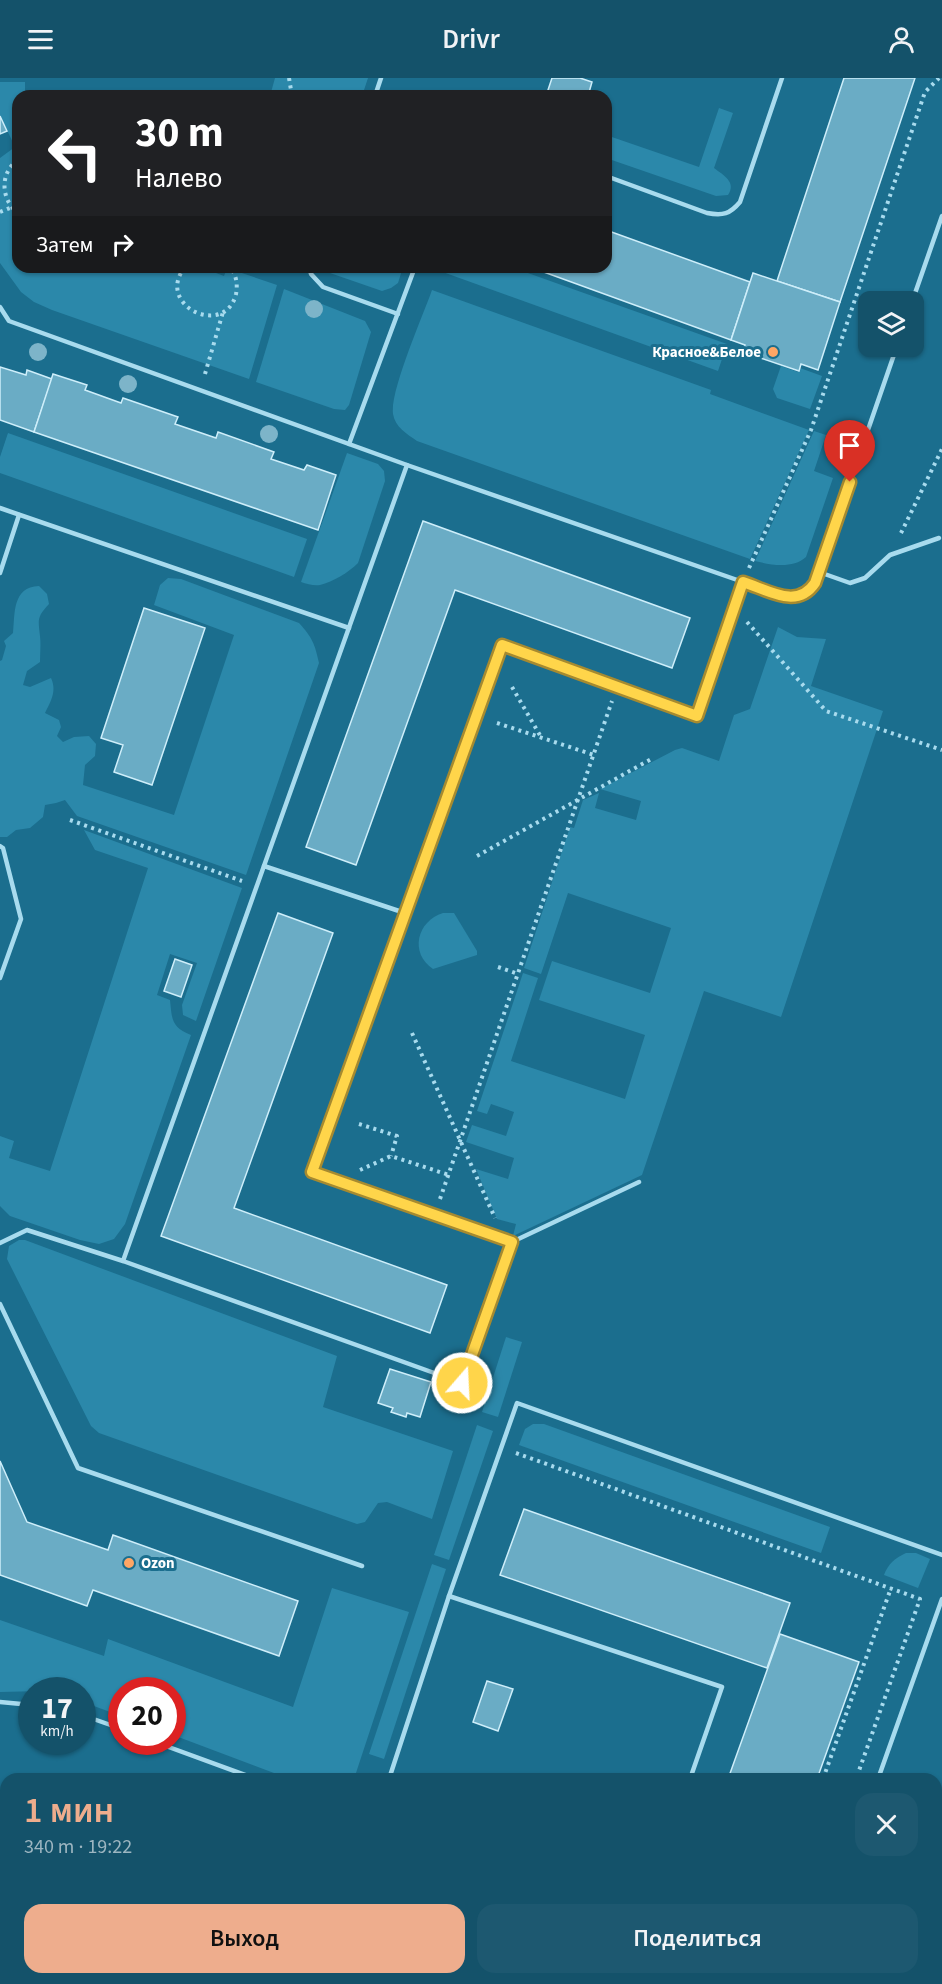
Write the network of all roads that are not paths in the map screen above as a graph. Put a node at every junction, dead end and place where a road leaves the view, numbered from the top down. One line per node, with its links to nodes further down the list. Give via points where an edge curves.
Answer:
1 (782, 78): 2 (lane, via 740,202 731,212 707,213)
2 (612, 178)
3 (942, 216): 6 (lane)
4 (311, 273): 8 (lane, via 323,287)
5 (413, 273): 8 (lane)
6 (916, 291)
7 (0, 307): 10 (lane, via 9,321)
8 (398, 314): 10 (lane)
9 (893, 357): 15 (lane)
10 (349, 444): 11 (lane)
11 (407, 465): 17 (lane); 18 (lane)
12 (0, 508): 13 (lane)
13 (19, 515): 16 (lane); 18 (lane)
14 (939, 538): 15 (lane, via 890,555 865,578 850,583)
15 (819, 572): 17 (lane, via 809,592 800,597 790,598)
16 (0, 573)
17 (743, 582): 21 (lane, via 697,716 502,645)
18 (349, 628): 20 (lane)
19 (0, 846): 22 (lane, via 21,919)
20 (264, 866): 21 (lane); 26 (lane)
21 (405, 913): 24 (lane, via 312,1172)
22 (0, 978)
23 (639, 1182): 24 (lane)
24 (512, 1242): 26 (lane, via 462,1383)
25 (0, 1243): 26 (lane, via 27,1230)
26 (123, 1262)
27 (0, 1304): 29 (lane, via 78,1468)
28 (942, 1555): 30 (lane, via 517,1403)
29 (362, 1566)
30 (449, 1596): 36 (lane); 37 (lane, via 722,1687)
31 (942, 1599): 38 (lane)
32 (0, 1702): 33 (lane)
33 (18, 1704)
34 (186, 1753): 35 (lane)
35 (240, 1773)
36 (392, 1773)
37 (692, 1773)
38 (880, 1773)

